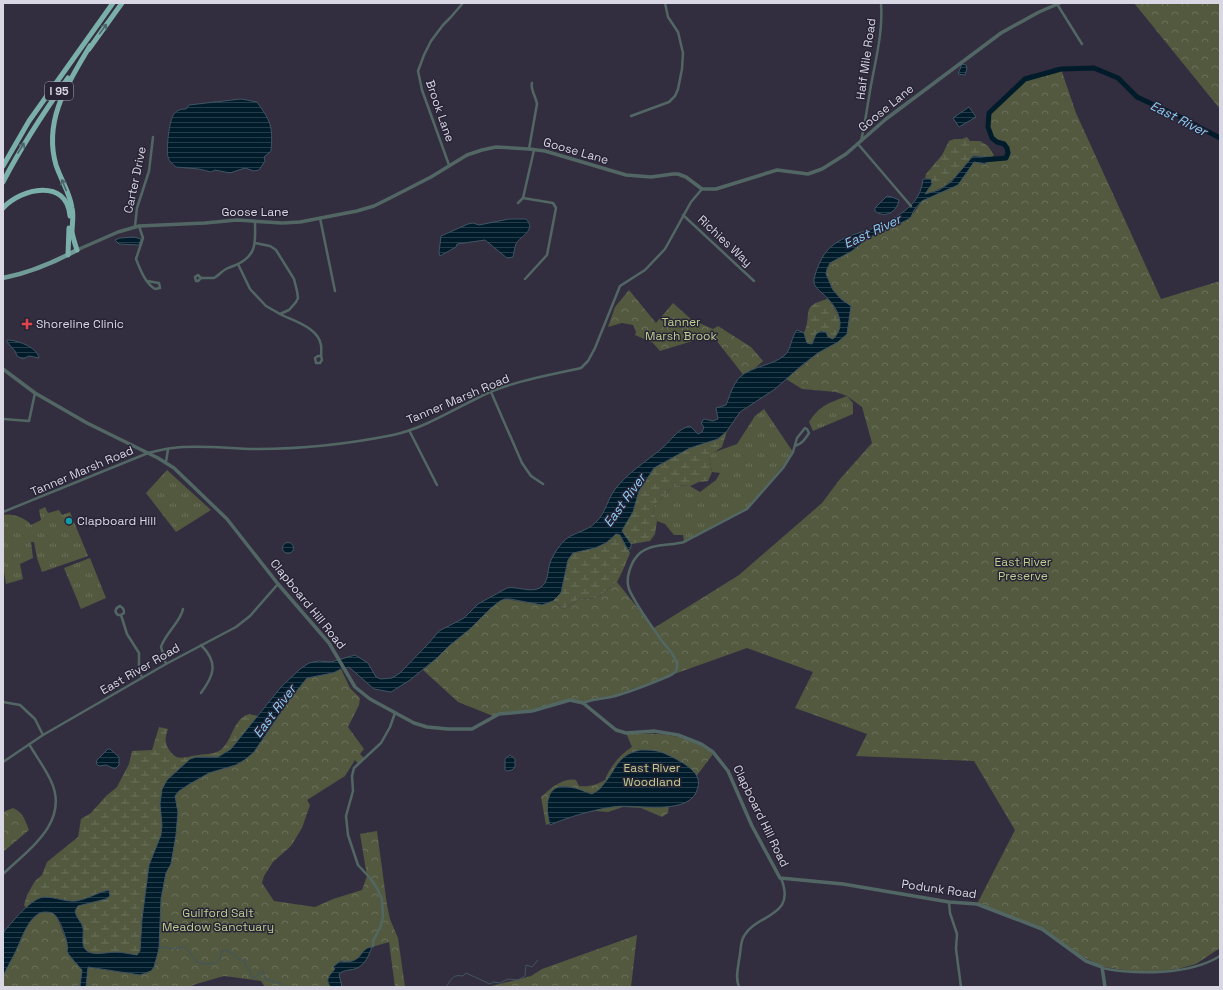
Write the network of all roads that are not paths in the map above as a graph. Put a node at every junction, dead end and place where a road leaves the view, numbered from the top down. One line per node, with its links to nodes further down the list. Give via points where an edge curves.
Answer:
1 (113, 3): 16 (highway, I 95, via 29,121)
2 (122, 3): 8 (highway, I 95, one-way to 2)
3 (463, 3): 15 (street, Brook Lane, via 431,41 418,71 422,90)
4 (665, 3): 10 (street, via 668,17 678,32 683,53 678,89 669,102)
5 (881, 3): 12 (street, Half Mile Road, via 881,31)
6 (1059, 4): 7 (street); 12 (street, Goose Lane, via 1001,33 908,101)
7 (1082, 44)
8 (90, 46): 17 (highway, I 95, one-way to 8, via 37,122); 28 (highway, one-way to 8, via 72,233 72,207 56,164 53,137 56,112 61,98)
9 (532, 83): 14 (street, via 537,104)
10 (631, 116)
11 (153, 137): 26 (street, Carter Drive, via 149,170 137,208)
12 (861, 141): 13 (street, Goose Lane)
13 (858, 144): 18 (street, Goose Lane, via 846,154 808,174 777,170 716,189); 21 (street)
14 (532, 149): 15 (street, Goose Lane, via 496,147 467,155); 18 (street, Goose Lane, via 626,175 651,177 678,174); 19 (street)
15 (449, 165): 24 (street, Goose Lane, via 374,206)
16 (3, 166)
17 (3, 182)
18 (702, 188): 23 (street, Tanner Marsh Road)
19 (523, 198): 20 (street); 33 (street, via 553,203 556,208 547,255)
20 (518, 203)
21 (911, 206)
22 (3, 208): 29 (highway, via 18,196 39,190 48,190 64,198 70,214)
23 (683, 215): 35 (street, Richies Way); 40 (street, Tanner Marsh Road, via 666,249 645,270 620,286 595,348 581,368 526,380)
24 (320, 218): 25 (street, Goose Lane, via 294,222); 36 (street)
25 (255, 221): 26 (street, Goose Lane); 27 (street)
26 (137, 226): 28 (street, Goose Lane); 34 (street, Carter Drive, via 143,238 136,259)
27 (255, 243): 30 (street, via 253,252); 37 (street, via 276,250 294,280 298,298 288,310)
28 (77, 250): 29 (main road, Goose Lane)
29 (68, 255): 31 (main road, Goose Lane, via 34,270)
30 (238, 264): 32 (street, via 214,278); 37 (street, via 250,289 266,306)
31 (3, 278)
32 (201, 278)
33 (525, 279)
34 (147, 281): 34 (street, via 156,288 160,288 159,283)
35 (754, 281)
36 (335, 291)
37 (280, 314): 38 (street, via 312,331 320,341)
38 (320, 356)
39 (3, 369): 41 (street, Clapboard Hill Road)
40 (491, 392): 43 (street, Tanner Marsh Road); 48 (street, via 522,463 531,476)
41 (35, 393): 42 (street, via 29,421); 46 (street, Clapboard Hill Road, via 91,425)
42 (3, 419)
43 (409, 430): 45 (street, Tanner Marsh Road, via 336,444 296,447); 49 (street)
44 (795, 446): 44 (street, via 802,432 807,429 807,436 801,444); 59 (street, via 783,468 747,509 684,542 647,549 634,560 628,574 629,589 675,658 676,670 669,676 636,689)
45 (168, 448): 46 (street, Tanner Marsh Road); 47 (street)
46 (148, 453): 47 (street, Clapboard Hill Road); 50 (street, Tanner Marsh Road)
47 (166, 462): 51 (street, Clapboard Hill Road, via 227,519)
48 (543, 484)
49 (436, 485)
50 (3, 512)
51 (278, 584): 54 (street, East River Road, via 244,622); 60 (street, Clapboard Hill Road, via 323,636 355,686)
52 (183, 609): 55 (street, via 161,647)
53 (121, 615): 56 (street, via 127,634 139,653)
54 (201, 645): 55 (street, East River Road); 57 (street, via 212,658 213,666)
55 (166, 664): 56 (street, East River Road)
56 (142, 678): 61 (street, East River Road)
57 (201, 693)
58 (3, 702): 61 (street, via 20,705 29,712)
59 (583, 703): 60 (street, Clapboard Hill Road, via 570,700 532,711 499,714 468,730 427,727); 65 (street, Clapboard Hill Road, via 616,730 626,733 671,733 693,740 713,752 728,771 752,826)
60 (395, 712): 67 (street, via 381,743 354,768 353,791 346,816 348,835 358,865 370,878 382,899 383,916)
61 (43, 735): 62 (street, East River Road)
62 (29, 744): 63 (street, East River Road); 64 (street, via 51,782 56,803 52,822 45,834)
63 (3, 762)
64 (3, 874)
65 (780, 878): 66 (street, Podunk Road, via 843,884); 70 (street, via 784,893 779,909 755,924 744,935 737,975)
66 (949, 902): 69 (street, Podunk Road, via 976,904 1042,929 1086,961); 71 (street, via 957,934 956,949)
67 (373, 946)
68 (1220, 956): 69 (street, Podunk Road, via 1194,968 1142,973)
69 (1102, 967): 72 (street)
70 (738, 987)
71 (961, 987)
72 (1105, 987)

